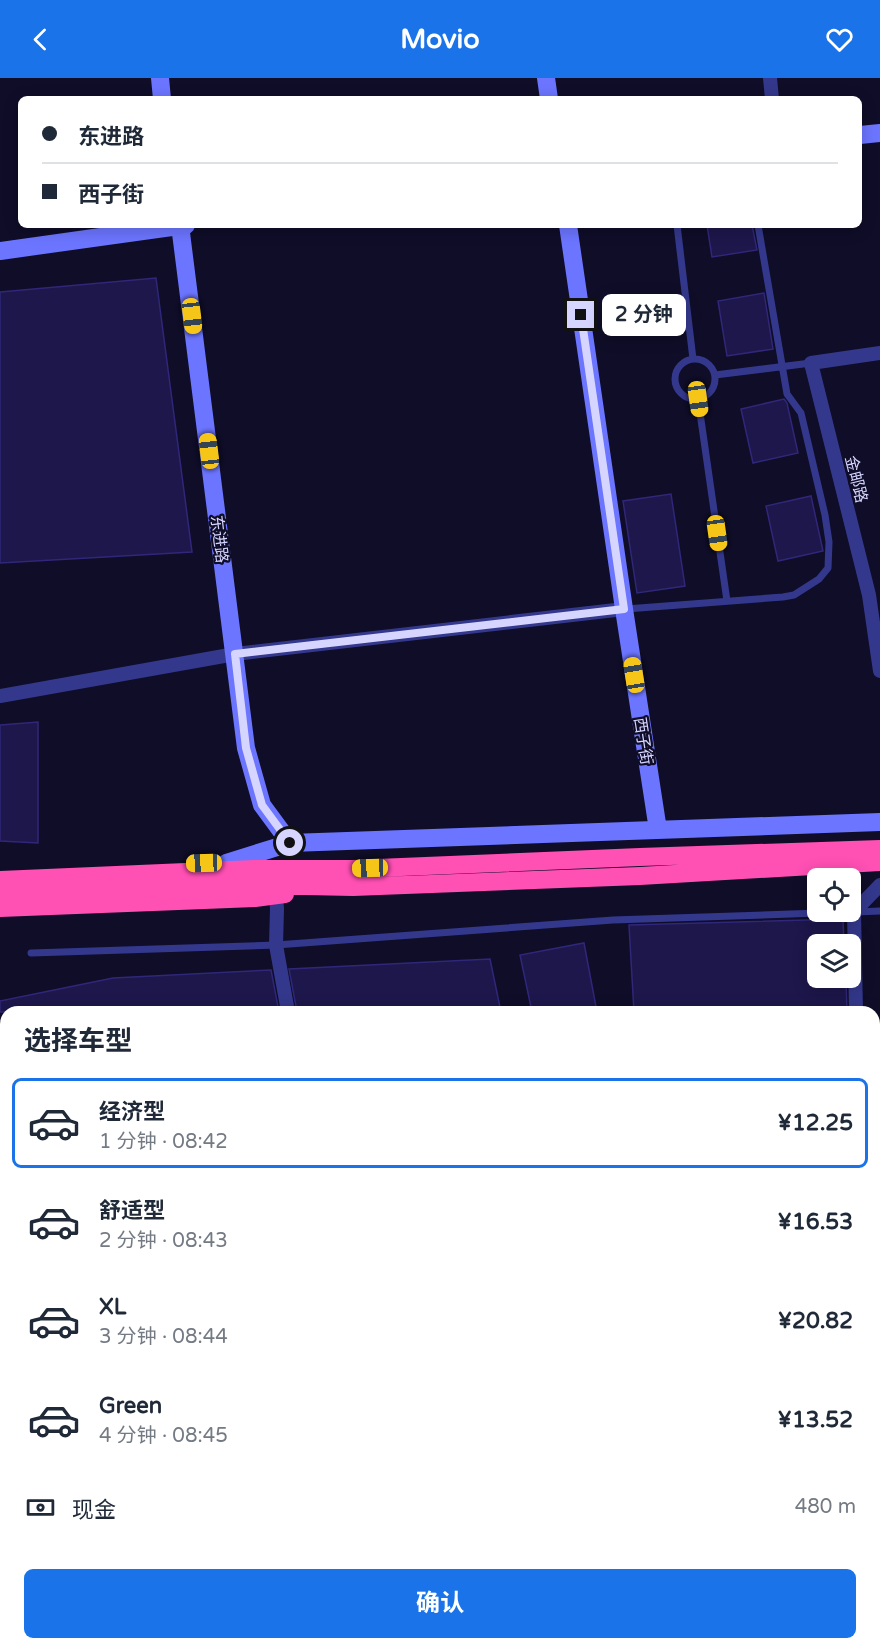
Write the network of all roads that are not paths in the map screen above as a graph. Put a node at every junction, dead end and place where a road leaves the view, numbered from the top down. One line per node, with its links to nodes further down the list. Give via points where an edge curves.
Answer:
1 (160, 78): 4 (street)
2 (546, 78): 5 (street)
3 (770, 78): 6 (street)
4 (162, 96)
5 (549, 96)
6 (772, 96)
7 (880, 133): 8 (street)
8 (862, 135)
9 (159, 228): 14 (street)
10 (180, 228): 24 (street, 东进路)
11 (568, 228): 23 (street, 西子街)
12 (677, 228): 16 (lane)
13 (759, 228): 18 (lane)
14 (0, 251)
15 (880, 353): 17 (street)
16 (693, 359): 19 (lane, via 705,361); 20 (lane, via 678,369 676,381 681,393)
17 (811, 363): 18 (lane); 21 (street, 金邮路)
18 (783, 367): 19 (lane); 22 (lane, via 787,394 801,413 825,515 828,568 819,579 794,595)
19 (715, 375): 20 (lane, via 713,388)
20 (698, 399): 22 (lane)
21 (874, 595): 25 (street, 金邮路)
22 (727, 601): 23 (lane)
23 (624, 609): 24 (street); 28 (street, 西子街)
24 (235, 654): 26 (street); 29 (street, 东进路, via 246,748 262,805)
25 (880, 672)
26 (0, 696)
27 (880, 822): 28 (street)
28 (658, 830): 29 (street)
29 (290, 843): 32 (street)
30 (880, 849): 35 (highway, via 640,857)
31 (880, 862): 35 (highway, via 640,876)
32 (226, 863): 33 (highway); 35 (highway)
33 (0, 870)
34 (256, 877): 35 (highway); 36 (highway); 38 (highway)
35 (353, 878): 39 (highway)
36 (0, 880)
37 (880, 885): 40 (street)
38 (0, 894)
39 (276, 895): 41 (highway); 46 (street)
40 (861, 903)
41 (0, 908)
42 (880, 911): 43 (lane)
43 (861, 912)
44 (807, 913): 46 (lane, via 613,920)
45 (852, 922): 49 (street)
46 (276, 945): 47 (lane); 48 (street)
47 (31, 953)
48 (287, 1006)
49 (856, 1006)

